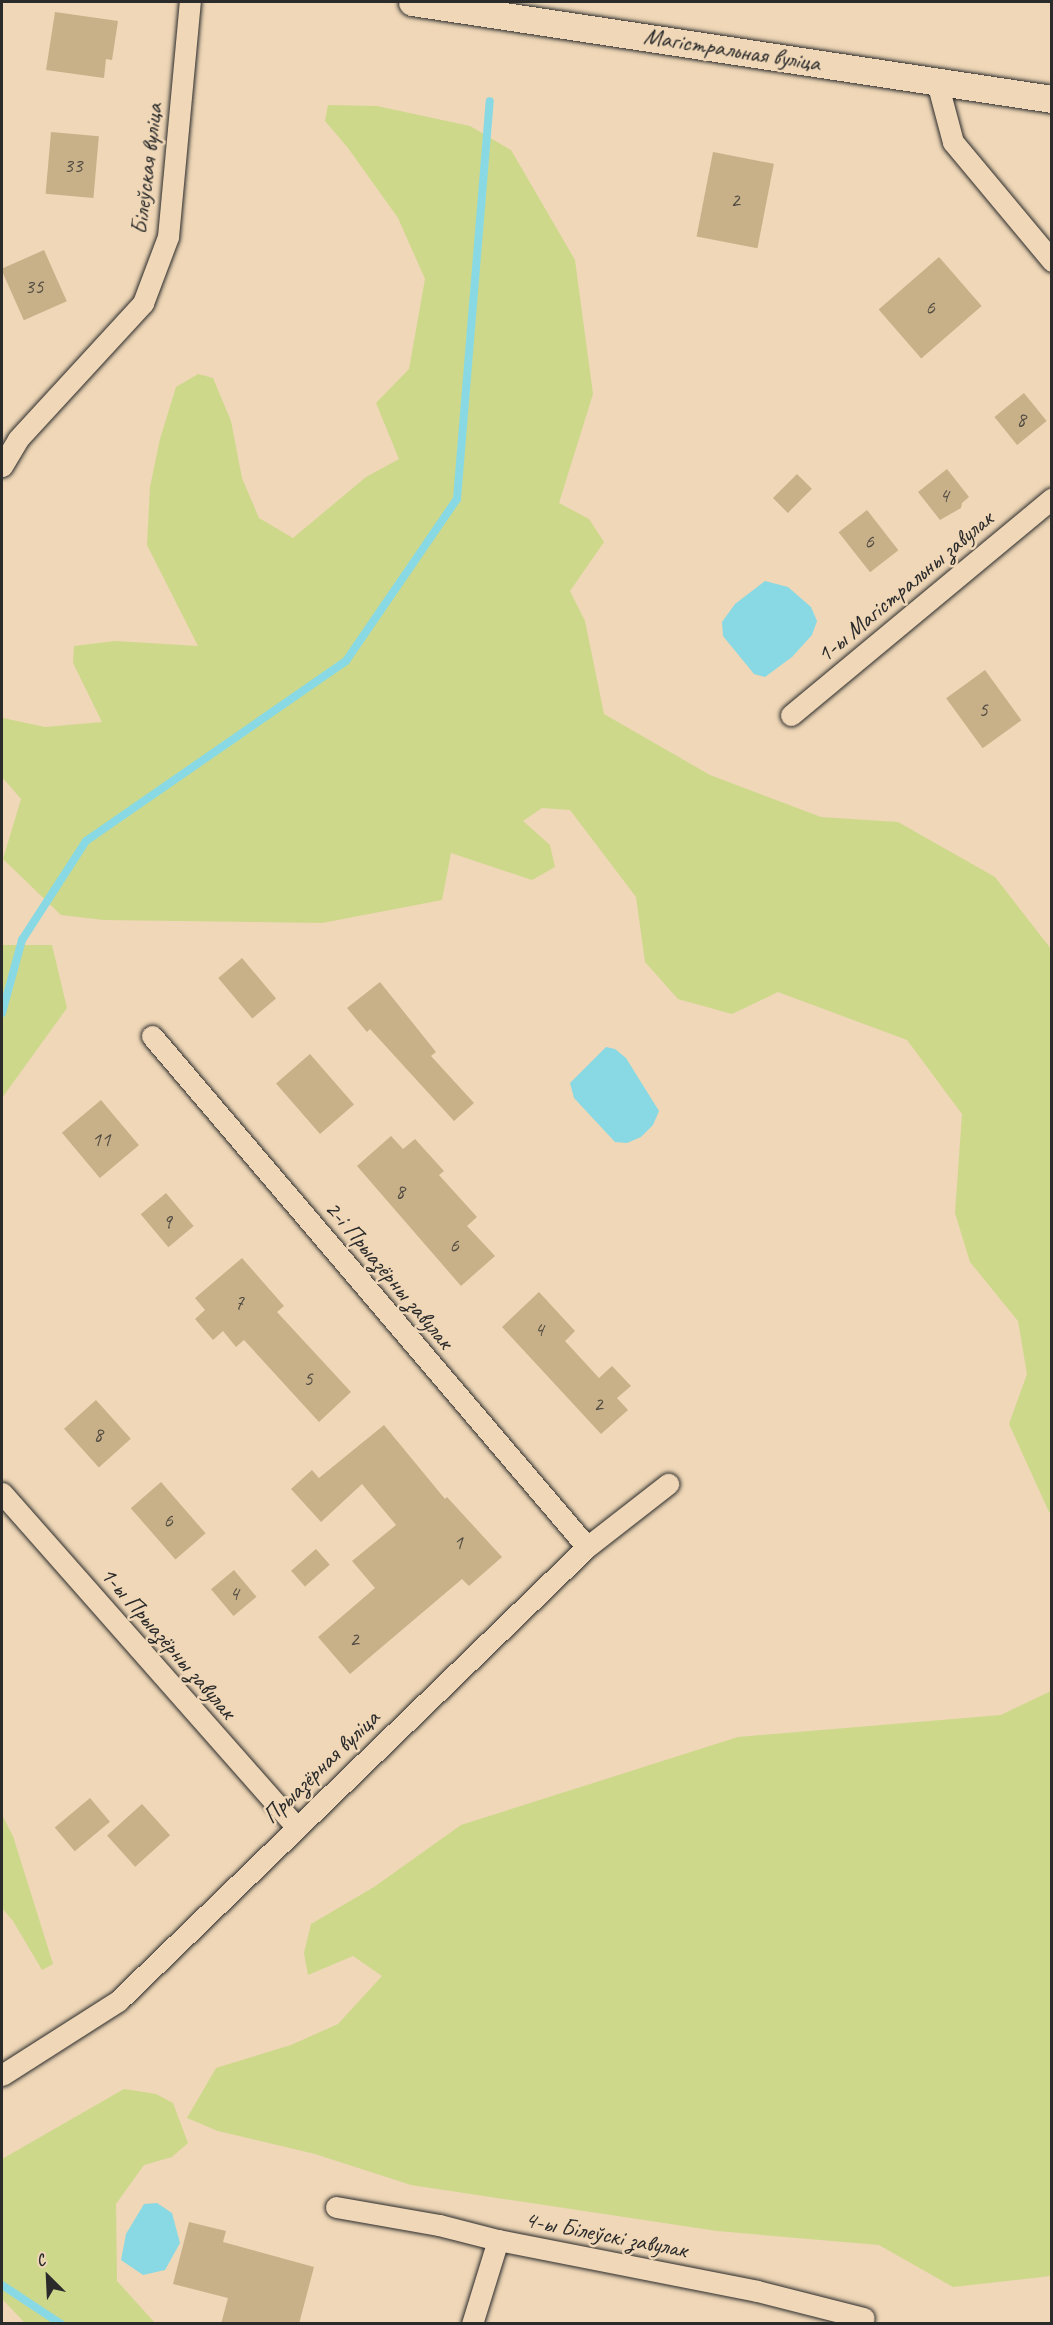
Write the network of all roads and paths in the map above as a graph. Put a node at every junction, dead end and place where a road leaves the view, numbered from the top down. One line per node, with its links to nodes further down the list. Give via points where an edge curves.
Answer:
1 (190, 2): 6 (street, Білеўская вуліца, via 168,237 143,303 18,439)
2 (412, 2): 3 (street, Магістральная вуліца)
3 (937, 82): 4 (street, Магістральная вуліца); 5 (street, via 953,142)
4 (1052, 99)
5 (1052, 261)
6 (2, 466)
7 (1052, 498): 8 (street, 1-ы Магістральны завулак)
8 (791, 715)
9 (152, 1036): 12 (street, 2-і Прыазёрны завулак)
10 (668, 1484): 12 (street, Прыазёрная вуліца)
11 (2, 1493): 13 (street, 1-ы Прыазёрны завулак)
12 (587, 1547): 13 (street, Прыазёрная вуліца)
13 (296, 1827): 14 (street, Прыазёрная вуліца, via 118,2001)
14 (2, 2075)
15 (336, 2207): 16 (street, 4-ы Білеўскі завулак)
16 (498, 2240): 17 (street, 4-ы Білеўскі завулак, via 757,2291); 18 (street)
17 (864, 2318)
18 (472, 2324)

